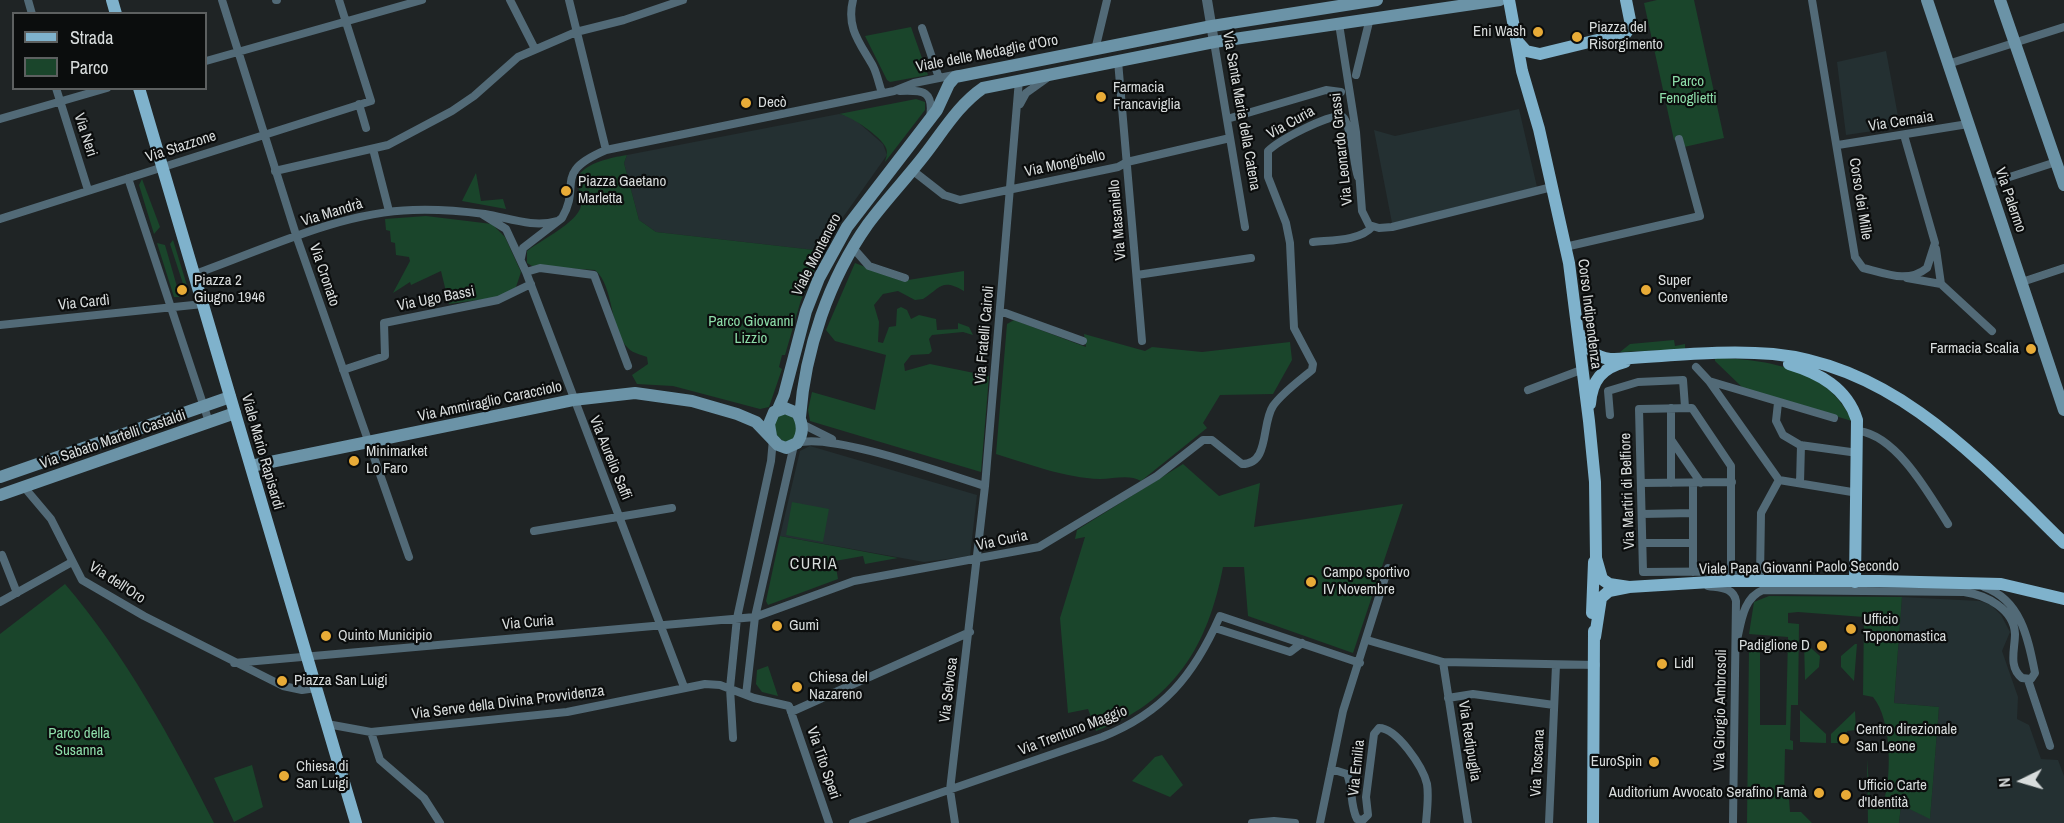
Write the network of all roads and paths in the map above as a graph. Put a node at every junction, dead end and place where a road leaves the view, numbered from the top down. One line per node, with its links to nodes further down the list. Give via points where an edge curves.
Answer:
1 (222, 0): 31 (street, Via Cronato)
2 (339, 0): 20 (street)
3 (422, 0): 20 (street)
4 (510, 0): 29 (street)
5 (569, 0): 25 (street)
6 (683, 0): 25 (street)
7 (854, 0): 48 (street, via 850,15 853,33 873,67)
8 (1107, 0): 30 (street)
9 (1207, 0): 22 (street, Via Santa Maria della Catena)
10 (1377, 0): 18 (main road, Viale delle Medaglie d'Oro)
11 (1500, 0): 17 (main road, Viale delle Medaglie d'Oro)
12 (1509, 0): 27 (main road, Corso Indipendenza)
13 (1626, 0): 32 (main road, via 1631,25 1626,33)
14 (1812, 0): 62 (street, Corso dei Mille)
15 (1927, 0): 35 (main road, Via Palermo)
16 (2000, 0): 28 (main road)
17 (1495, 1): 19 (main road, Viale delle Medaglie d'Oro)
18 (1348, 4): 21 (street, Via Leonardo Grassi); 22 (main road, Viale delle Medaglie d'Oro)
19 (1370, 18): 21 (main road, Viale delle Medaglie d'Oro); 38 (street)
20 (345, 21): 31 (street); 50 (street, Via Stazzone, via 371,101)
21 (1345, 23): 26 (main road, Viale delle Medaglie d'Oro); 70 (street, Via Leonardo Grassi, via 1360,161)
22 (1212, 26): 26 (street, Via Santa Maria della Catena); 30 (main road, Viale delle Medaglie d'Oro)
23 (2064, 27): 28 (street)
24 (922, 28): 39 (street)
25 (576, 32): 29 (street); 64 (street)
26 (1214, 42): 34 (main road, Viale delle Medaglie d'Oro); 55 (street, Via Santa Maria della Catena)
27 (1518, 42): 32 (main road, via 1526,51); 40 (main road, Corso Indipendenza)
28 (2015, 44): 35 (street); 65 (main road)
29 (535, 49): 63 (street, via 504,67 452,111)
30 (1095, 50): 37 (main road, Viale delle Medaglie d'Oro)
31 (238, 52): 33 (street); 58 (street, Via Cronato)
32 (1540, 54): 40 (main road, via 1529,66)
33 (207, 61)
34 (1118, 61): 36 (main road, Viale delle Medaglie d'Oro); 66 (street, Via Masaniello)
35 (1948, 64): 56 (main road, Via Palermo)
36 (1055, 73): 41 (main road, Viale delle Medaglie d'Oro); 52 (street, via 1026,93)
37 (959, 74): 39 (street, Viale delle Medaglie d'Oro); 51 (main road, via 970,79 972,86); 53 (main road, Viale Montenero)
38 (1356, 75)
39 (939, 78): 45 (street, Viale delle Medaglie d'Oro)
40 (1526, 78): 74 (main road, Corso Indipendenza)
41 (1020, 80): 46 (main road, Viale delle Medaglie d'Oro, via 991,85); 52 (street, Via Fratelli Cairoli)
42 (57, 90): 49 (street, Via Neri)
43 (100, 90): 49 (street)
44 (140, 90): 67 (main road, Viale Mario Rapisardi)
45 (894, 91): 48 (street, Viale delle Medaglie d'Oro); 53 (street, via 916,90 926,94 932,103)
46 (978, 92): 51 (main road, Viale Montenero)
47 (1341, 92): 55 (street, via 1326,90)
48 (882, 93): 64 (street, Viale delle Medaglie d'Oro)
49 (61, 102): 54 (street); 75 (street, Via Neri)
50 (359, 104): 57 (street); 58 (street, Via Stazzone)
51 (961, 108): 68 (main road, Viale Montenero)
52 (1017, 113): 76 (street, Via Fratelli Cairoli)
53 (930, 118): 124 (main road, Viale Montenero, via 847,227 819,279)
54 (0, 119)
55 (1227, 119): 60 (street, Via Santa Maria della Catena)
56 (1968, 124): 59 (street, Via Cernaia); 72 (main road, Via Palermo)
57 (366, 128)
58 (264, 135): 67 (street, Via Stazzone); 69 (street, Via Cronato)
59 (1904, 135): 62 (street, Via Cernaia); 87 (street)
60 (1230, 138): 66 (street, Via Mongibello); 82 (street, Via Santa Maria della Catena)
61 (1679, 139): 88 (street, via 1700,216)
62 (1838, 145): 97 (street, Corso dei Mille, via 1858,263 1863,268)
63 (373, 149): 69 (street); 77 (street)
64 (606, 150): 80 (street, Viale delle Medaglie d'Oro, via 575,170 566,209)
65 (2058, 156): 72 (street); 73 (main road)
66 (1127, 162): 76 (street, Via Mongibello); 95 (street, Via Masaniello)
67 (163, 167): 71 (street, Via Stazzone); 94 (main road, Viale Mario Rapisardi)
68 (912, 170): 76 (street, Via Mongibello, via 951,199); 89 (main road, Viale Montenero)
69 (276, 171): 84 (street, Via Cronato)
70 (1358, 177): 83 (street, Via Leonardo Grassi, via 1364,217); 164 (street, Via Curia, via 1347,121 1342,116 1291,136 1271,148 1267,156 1269,182 1288,230 1293,328 1313,364 1312,370 1272,406 1256,460 1242,464 1212,440 1203,440 1157,476 1039,547)
71 (128, 178): 75 (street, Via Stazzone); 102 (street)
72 (1988, 184): 98 (main road, Via Palermo)
73 (2064, 185)
74 (1552, 187): 83 (street, via 1392,227); 88 (main road, Corso Indipendenza)
75 (88, 190): 79 (street, Via Stazzone)
76 (1011, 190): 103 (street, Via Fratelli Cairoli)
77 (388, 211): 78 (street, Via Mandrà); 84 (street, Via Mandrà, via 339,222)
78 (482, 214): 81 (street, Via Mandrà); 85 (street, via 500,224)
79 (0, 219)
80 (559, 221): 81 (street); 91 (street, via 523,248)
81 (520, 222): 85 (street, via 512,226)
82 (1245, 227)
83 (1372, 228): 86 (street, via 1352,237)
84 (297, 238): 94 (street, Via Mandrà); 113 (street, Via Cronato)
85 (512, 239): 91 (street, Via Aurelio Saffi)
86 (1313, 242)
87 (1935, 243): 97 (street, via 1927,268); 100 (street)
88 (1565, 247): 105 (main road, Corso Indipendenza)
89 (854, 249): 96 (street, via 869,266); 129 (main road, Viale Montenero, via 822,316 811,354)
90 (1251, 258): 95 (street)
91 (521, 260): 93 (street, Via Aurelio Saffi)
92 (2064, 268): 98 (street)
93 (526, 272): 99 (street, Via Aurelio Saffi); 111 (street, via 540,268 594,275)
94 (195, 274): 101 (main road, Viale Mario Rapisardi)
95 (1137, 275): 108 (street, Via Masaniello)
96 (905, 278)
97 (1904, 278): 100 (street)
98 (2022, 282): 123 (main road, Via Palermo)
99 (531, 284): 113 (street, Via Ugo Bassi, via 498,300 384,323 385,356); 118 (street, Via Aurelio Saffi)
100 (1941, 284): 106 (street)
101 (203, 304): 102 (street, Via Cardì); 117 (main road, Viale Mario Rapisardi)
102 (172, 307): 104 (street, Via Cardì); 120 (street)
103 (1000, 312): 107 (street); 148 (street, Via Fratelli Cairoli)
104 (0, 325)
105 (1579, 326): 110 (main road, via 1588,349 1596,355 1610,359); 114 (main road, Corso Indipendenza)
106 (1992, 331)
107 (1083, 341)
108 (1142, 341)
109 (1744, 353): 110 (main road); 132 (main road, via 1791,364 1825,379 1849,401); 160 (main road, via 1775,354 1834,368 1888,392 1939,425)
110 (1644, 358): 130 (main road, via 1611,367 1597,377)
111 (628, 366)
112 (1696, 368): 115 (street)
113 (343, 370): 135 (street, Via Cronato)
114 (1581, 370): 116 (street); 130 (main road, Corso Indipendenza)
115 (1709, 381): 119 (street); 142 (street)
116 (1528, 390)
117 (230, 397): 120 (main road, Via Sabato Martelli Castaldi); 125 (main road, Viale Mario Rapisardi)
118 (573, 400): 126 (main road, Via Ammiraglio Caracciolo, via 635,393 692,401); 135 (main road, Via Ammiraglio Caracciolo); 155 (street, Via Aurelio Saffi)
119 (1778, 403): 128 (street); 138 (street, via 1776,420 1783,435)
120 (204, 406): 131 (street); 141 (main road, Via Sabato Martelli Castaldi)
121 (1685, 407): 122 (street); 127 (street, via 1683,380 1638,382 1608,391); 143 (street, via 1692,408 1728,460)
122 (1671, 408): 134 (street); 144 (street, Via Martiri di Belfiore, via 1639,409)
123 (2064, 410)
124 (776, 411): 126 (main road, Via Ammiraglio Caracciolo); 129 (main road, via 789,408); 133 (main road, via 769,424)
125 (235, 413): 131 (main road, Via Sabato Martelli Castaldi); 140 (main road, Viale Mario Rapisardi)
126 (737, 414): 133 (main road, Via Ammiraglio Caracciolo, via 756,422)
127 (1610, 415)
128 (1834, 418)
129 (801, 421): 136 (main road); 137 (street)
130 (1589, 421): 163 (main road, Corso Indipendenza)
131 (209, 422): 149 (main road, Via Sabato Martelli Castaldi)
132 (1859, 431): 139 (main road); 156 (street, via 1883,439 1912,471)
133 (772, 437): 136 (main road, via 782,447); 178 (street, via 771,460)
134 (1671, 440): 145 (street); 146 (street)
135 (367, 442): 140 (main road, Via Ammiraglio Caracciolo); 162 (street, Via Cronato)
136 (796, 444): 137 (street, via 813,440); 177 (street)
137 (840, 444): 148 (street)
138 (1802, 445): 139 (street); 147 (street)
139 (1858, 453): 150 (main road)
140 (251, 466): 184 (main road, Viale Mario Rapisardi)
141 (3, 472)
142 (1779, 480): 147 (street); 169 (street, via 1761,513)
143 (1732, 482): 146 (street); 168 (street)
144 (1641, 483): 145 (street); 154 (street, Via Martiri di Belfiore)
145 (1671, 483): 146 (street)
146 (1697, 483): 153 (street)
147 (1800, 483): 150 (street)
148 (985, 486): 164 (street, Via Fratelli Cairoli)
149 (24, 487): 151 (main road, Via Sabato Martelli Castaldi); 165 (street, Via dell'Oro, via 51,519)
150 (1858, 493): 170 (main road)
151 (0, 495)
152 (672, 508): 155 (street)
153 (1693, 513): 154 (street); 159 (street)
154 (1642, 514): 158 (street, Via Martiri di Belfiore)
155 (619, 517): 157 (street); 179 (street, Via Aurelio Saffi)
156 (1948, 524)
157 (534, 531)
158 (1643, 543): 159 (street); 167 (street, Via Martiri di Belfiore, via 1643,572)
159 (1693, 543): 167 (street)
160 (2064, 543)
161 (2, 555): 174 (street)
162 (409, 556)
163 (1596, 558): 173 (main road, via 1602,579); 181 (main road, Corso Indipendenza, via 1592,571)
164 (978, 560): 177 (street, Via Curia, via 854,581); 180 (street, Via Selvosa)
165 (72, 562): 174 (street); 187 (street, Via dell'Oro, via 81,580)
166 (1389, 568): 182 (street)
167 (1693, 572): 168 (street)
168 (1731, 572): 169 (street)
169 (1760, 576): 170 (main road, Viale Papa Giovanni Paolo Secondo); 172 (main road, Viale Papa Giovanni Paolo Secondo)
170 (1855, 582): 171 (main road, Viale Papa Giovanni Paolo Secondo)
171 (1969, 582): 175 (main road, Viale Papa Giovanni Paolo Secondo, via 2021,587); 192 (street, via 1997,592 2017,613 2035,673)
172 (1702, 585): 173 (main road, Viale Papa Giovanni Paolo Secondo); 183 (street, Via Giorgio Ambrosoli, via 1727,589 1735,597)
173 (1629, 588): 181 (main road, via 1609,591 1601,598)
174 (16, 592): 176 (street)
175 (2064, 599)
176 (0, 602)
177 (755, 616): 178 (street, Via Curia); 196 (street)
178 (737, 618): 179 (street, Via Curia); 195 (street)
179 (660, 624): 184 (street, Via Curia); 193 (street, Via Aurelio Saffi)
180 (970, 633): 199 (street); 205 (street, Via Selvosa)
181 (1595, 637): 190 (main road)
182 (1367, 640): 186 (street); 188 (street)
183 (1736, 644): 192 (street, via 1750,598 1769,590 1964,592 1996,603 2009,618 2015,632 2014,665 2019,676); 218 (street, Via Giorgio Ambrosoli)
184 (306, 656): 185 (street, Via Curia); 194 (main road, Viale Mario Rapisardi)
185 (267, 661): 187 (street, Via Curia); 191 (street, via 262,668)
186 (1443, 662): 189 (street); 197 (street, Via Redipuglia)
187 (234, 663): 191 (street, Via dell'Oro)
188 (1360, 663): 204 (street, via 1343,711); 205 (street, Via Trentuno Maggio, via 1302,643 1290,652 1215,628 1188,674 1139,720)
189 (1556, 665): 190 (street); 198 (street, Via Toscana)
190 (1596, 665): 217 (main road)
191 (263, 676): 194 (street, Via dell'Oro, via 293,689)
192 (2028, 680): 203 (street)
193 (684, 687): 195 (street, Via Serve della Divina Provvidenza, via 712,684); 201 (street, Via Serve della Divina Provvidenza, via 567,712)
194 (316, 688): 200 (main road, Viale Mario Rapisardi)
195 (730, 688): 196 (street, Via Serve della Divina Provvidenza); 202 (street)
196 (746, 695): 199 (street, Via Serve della Divina Provvidenza, via 784,704)
197 (1448, 698): 198 (street, via 1473,694); 215 (street, Via Redipuglia)
198 (1554, 705): 216 (street, Via Toscana)
199 (791, 712): 208 (street, Via Tito Speri)
200 (327, 724): 201 (street, Via Serve della Divina Provvidenza); 206 (main road, Viale Mario Rapisardi)
201 (371, 732): 207 (street, via 380,760 424,798)
202 (733, 738)
203 (2050, 746)
204 (1331, 769): 213 (street); 214 (street, Via Emilia, via 1347,774 1354,812 1357,819 1363,820 1368,815 1366,797 1374,734 1379,728 1391,730 1427,785)
205 (950, 790): 209 (street, Via Trentuno Maggio); 210 (street, Via Selvosa)
206 (356, 823)
207 (440, 823)
208 (829, 823)
209 (853, 823)
210 (955, 823)
211 (1252, 823): 212 (street)
212 (1295, 823)
213 (1320, 823)
214 (1426, 823)
215 (1468, 823)
216 (1549, 823)
217 (1593, 823)
218 (1733, 823)

